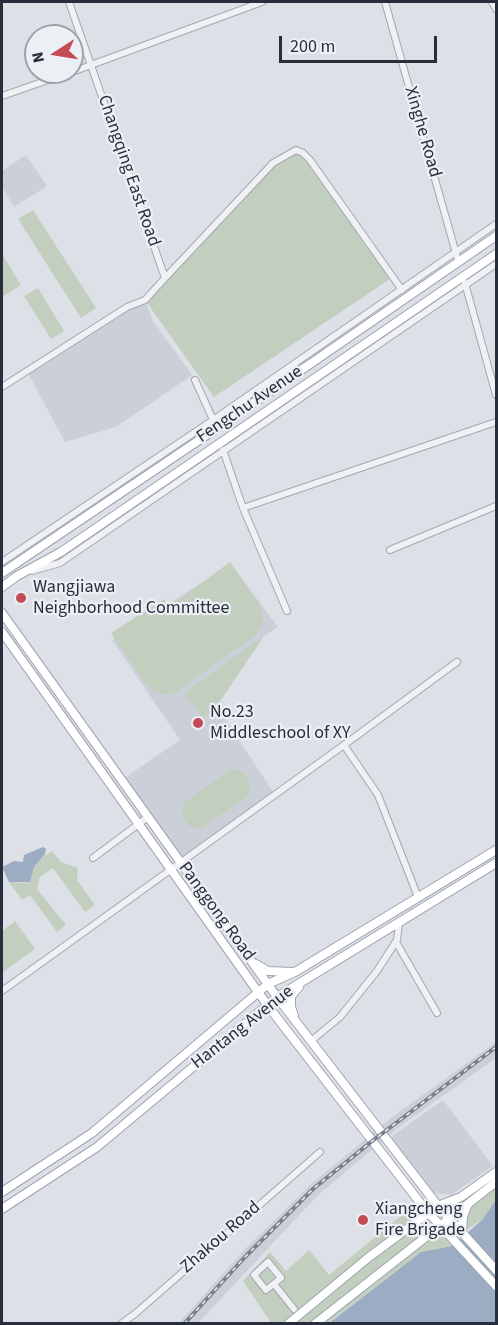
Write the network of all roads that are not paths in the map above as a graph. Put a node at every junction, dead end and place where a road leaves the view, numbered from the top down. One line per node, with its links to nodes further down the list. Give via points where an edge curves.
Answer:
1 (69, 2): 6 (street, Changqing East Road)
2 (262, 2): 6 (street)
3 (385, 2): 12 (street, Xinghe Road)
4 (492, 2): 5 (street)
5 (496, 9)
6 (91, 65): 7 (street); 16 (street, Changqing East Road)
7 (84, 68)
8 (37, 84): 9 (street)
9 (2, 96)
10 (496, 224): 12 (street)
11 (496, 236): 14 (main road, Fengchu Avenue)
12 (456, 254): 14 (street, Xinghe Road); 18 (street)
13 (496, 254): 17 (main road, Fengchu Avenue)
14 (459, 263): 20 (main road, Fengchu Avenue)
15 (496, 264): 17 (street)
16 (165, 278): 18 (street, via 273,163 296,150 310,160); 21 (street, via 145,300 127,307)
17 (465, 282): 22 (street); 24 (main road, Fengchu Avenue); 27 (street)
18 (402, 290): 23 (street)
19 (195, 380): 26 (street)
20 (281, 384): 23 (street); 26 (main road, Fengchu Avenue)
21 (2, 387)
22 (496, 395)
23 (242, 399): 26 (street)
24 (264, 414): 27 (street); 28 (main road, Fengchu Avenue)
25 (496, 422): 33 (street)
26 (215, 424): 29 (street); 31 (main road, Fengchu Avenue)
27 (242, 440): 28 (street)
28 (222, 447): 30 (main road, Fengchu Avenue); 33 (street); 34 (street)
29 (146, 465): 31 (street); 36 (street)
30 (154, 488): 34 (street); 38 (main road, Fengchu Avenue, via 61,552)
31 (123, 491): 37 (main road, Fengchu Avenue)
32 (496, 506): 35 (street)
33 (243, 508): 40 (street)
34 (129, 515): 38 (street, via 60,563)
35 (390, 550)
36 (2, 562)
37 (2, 573)
38 (17, 576): 39 (main road, Fengchu Avenue)
39 (2, 586)
40 (287, 611)
41 (2, 613): 45 (main road, Panggong Road)
42 (2, 632): 46 (main road, Panggong Road)
43 (457, 662): 44 (street)
44 (344, 745): 49 (street); 52 (street, via 378,795)
45 (148, 817): 46 (street); 49 (main road, Panggong Road)
46 (138, 824): 48 (street); 51 (main road, Panggong Road)
47 (496, 850): 52 (main road, Hantang Avenue)
48 (93, 858)
49 (181, 863): 51 (street); 55 (main road, Panggong Road)
50 (496, 863): 53 (main road, Hantang Avenue)
51 (170, 870): 57 (main road, Panggong Road); 60 (street)
52 (418, 897): 56 (main road, Hantang Avenue)
53 (399, 924): 54 (street); 58 (main road, Hantang Avenue)
54 (396, 942): 65 (street); 69 (street, via 339,1017)
55 (252, 962): 56 (main road, via 268,971); 59 (main road, Panggong Road)
56 (295, 972): 59 (main road, Hantang Avenue)
57 (250, 979): 61 (main road, Panggong Road); 63 (main road, via 253,989)
58 (303, 982): 62 (main road, Hantang Avenue); 68 (main road, via 291,996)
59 (268, 984): 61 (main road, Hantang Avenue); 62 (main road, Panggong Road)
60 (2, 991)
61 (259, 992): 63 (main road, Hantang Avenue); 64 (main road, Panggong Road)
62 (278, 998): 64 (main road, Hantang Avenue); 68 (main road, Panggong Road)
63 (249, 1000): 73 (main road, Hantang Avenue, via 92,1133)
64 (268, 1006): 66 (main road, Hantang Avenue); 67 (main road, Panggong Road)
65 (437, 1013)
66 (258, 1014): 67 (main road, via 267,1012); 76 (main road, Hantang Avenue, via 98,1147)
67 (280, 1021): 77 (main road, Panggong Road)
68 (296, 1022): 69 (main road, Panggong Road)
69 (311, 1041): 75 (main road, Panggong Road)
70 (320, 1152): 87 (street, Zhakou Road)
71 (496, 1172): 75 (main road, via 461,1197)
72 (496, 1182): 74 (main road)
73 (2, 1192)
74 (468, 1202): 78 (main road); 80 (main road)
75 (438, 1206): 77 (main road); 78 (main road, Panggong Road)
76 (2, 1209)
77 (429, 1213): 79 (main road, Panggong Road); 88 (main road)
78 (449, 1219): 79 (main road); 80 (main road, Panggong Road)
79 (440, 1226): 81 (main road); 82 (main road, Panggong Road)
80 (463, 1233): 83 (main road, Panggong Road)
81 (425, 1237): 82 (main road); 89 (main road)
82 (453, 1239): 85 (main road, Panggong Road)
83 (496, 1270)
84 (274, 1284): 84 (street, via 281,1278 268,1262 254,1275 266,1290); 86 (street)
85 (496, 1286)
86 (294, 1309)
87 (121, 1323)
88 (288, 1323)
89 (315, 1323)

